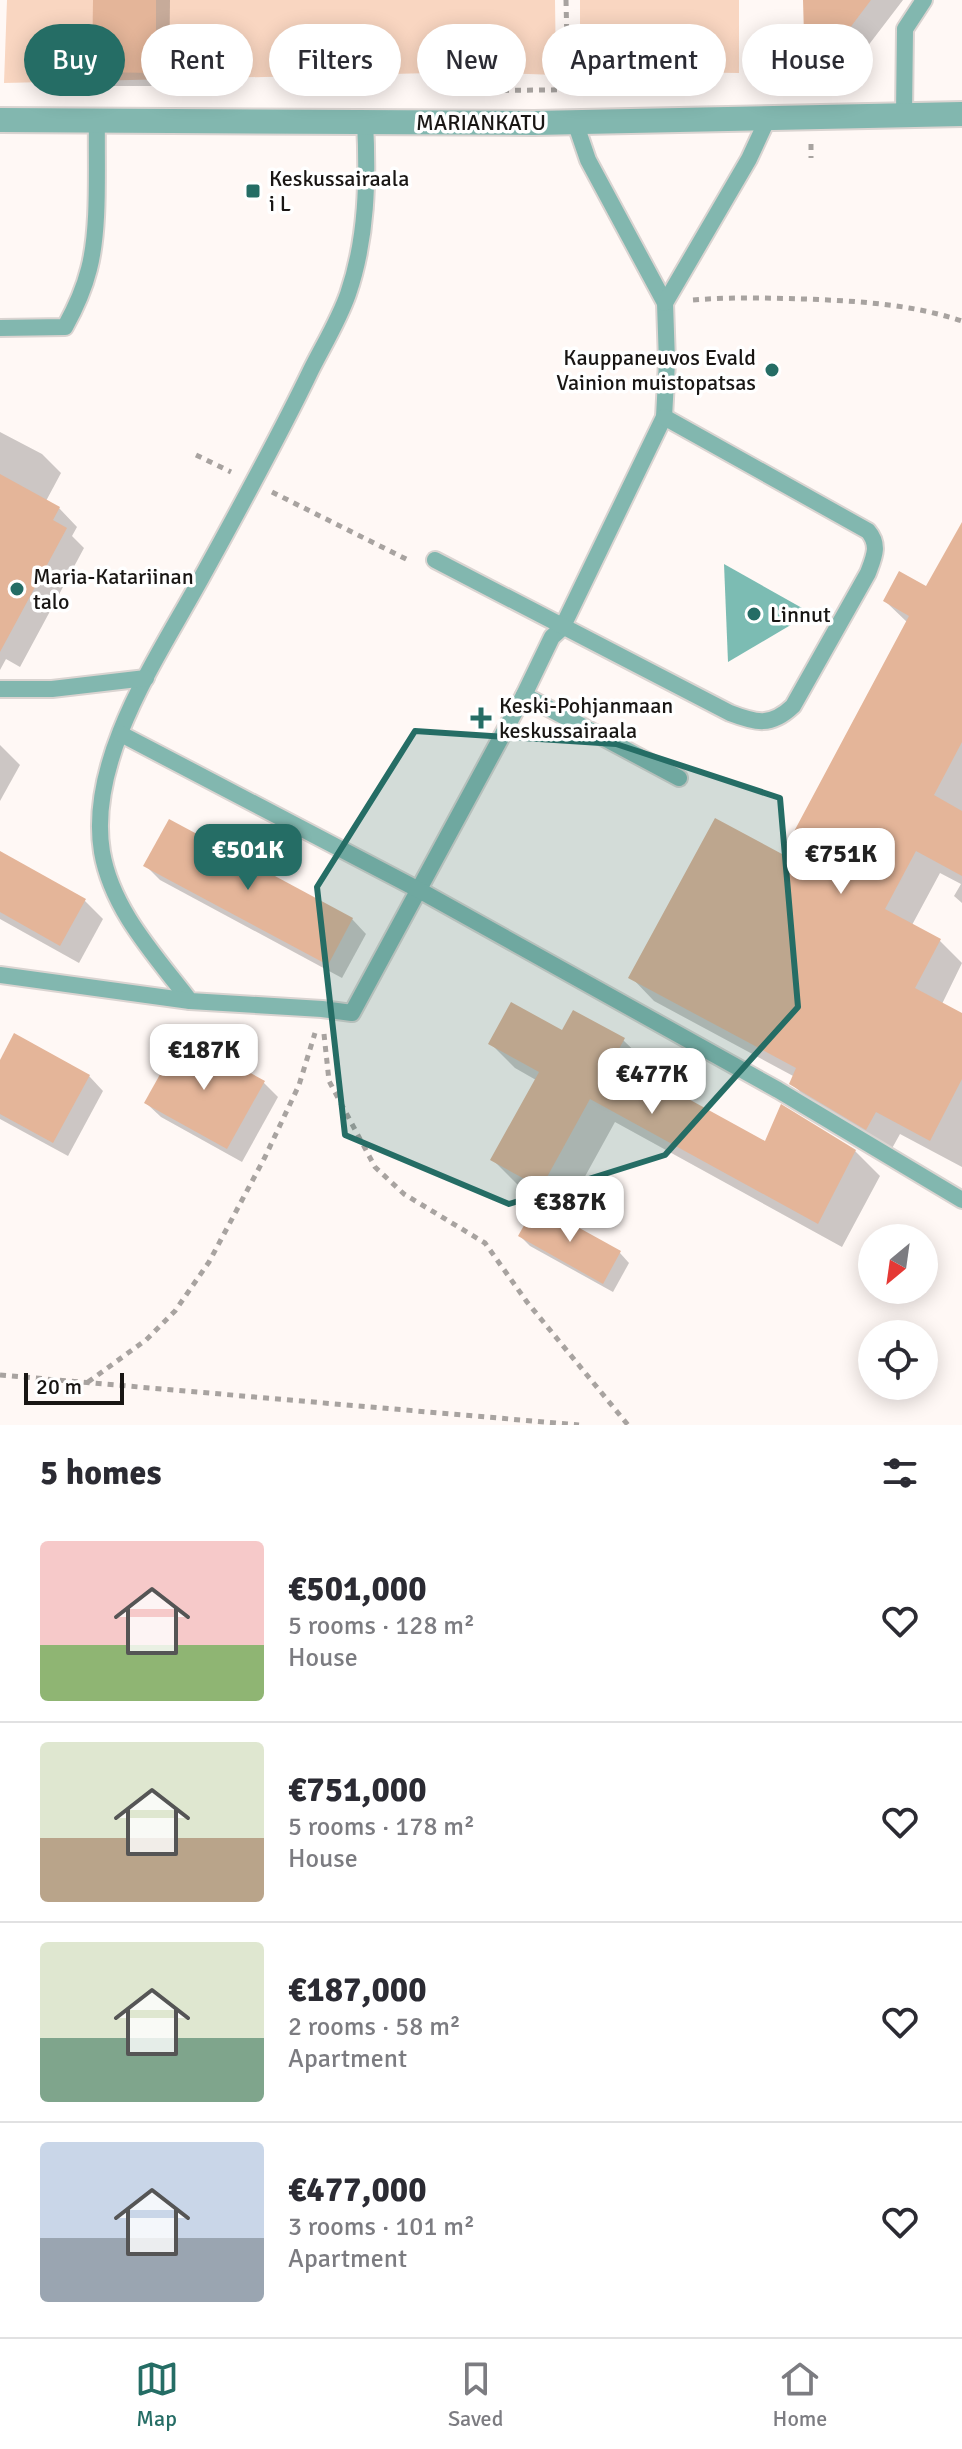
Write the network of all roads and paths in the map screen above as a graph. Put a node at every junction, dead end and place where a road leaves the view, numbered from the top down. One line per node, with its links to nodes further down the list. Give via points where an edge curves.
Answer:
1 (566, 0): 3 (path)
2 (924, 0): 5 (lane, via 905,29)
3 (567, 24)
4 (962, 114): 5 (street, MARIANKATU)
5 (904, 115): 6 (street, MARIANKATU)
6 (768, 118): 10 (street, MARIANKATU); 11 (lane)
7 (0, 120): 8 (street, MARIANKATU)
8 (97, 120): 9 (street, MARIANKATU); 13 (lane, via 94,241 76,306 65,327)
9 (365, 121): 10 (street, MARIANKATU); 16 (lane, via 361,246 348,296)
10 (575, 122): 11 (lane, via 588,160)
11 (665, 303): 12 (path, via 725,297 872,303 913,307); 14 (lane)
12 (962, 321)
13 (0, 328)
14 (664, 417): 19 (lane); 19 (lane, via 868,531 875,539 875,555 868,573 793,706 767,721 730,713)
15 (196, 455): 16 (path)
16 (254, 484): 18 (path); 20 (lane)
17 (435, 560): 19 (lane)
18 (415, 563)
19 (562, 628): 22 (lane, via 552,637)
20 (146, 678): 21 (lane); 23 (lane)
21 (0, 689)
22 (524, 695): 24 (lane); 25 (lane)
23 (121, 734): 25 (lane); 27 (lane, via 101,810 110,887)
24 (679, 778)
25 (419, 890): 28 (lane, via 352,1013); 29 (lane, via 778,1090)
26 (0, 975): 27 (lane)
27 (190, 1001): 28 (lane)
28 (322, 1009): 31 (path, via 299,1085 209,1262 156,1330); 33 (path, via 329,1081 375,1167 404,1194 485,1243)
29 (962, 1200)
30 (0, 1375): 31 (path)
31 (88, 1382): 32 (path)
32 (579, 1425)
33 (628, 1425)

